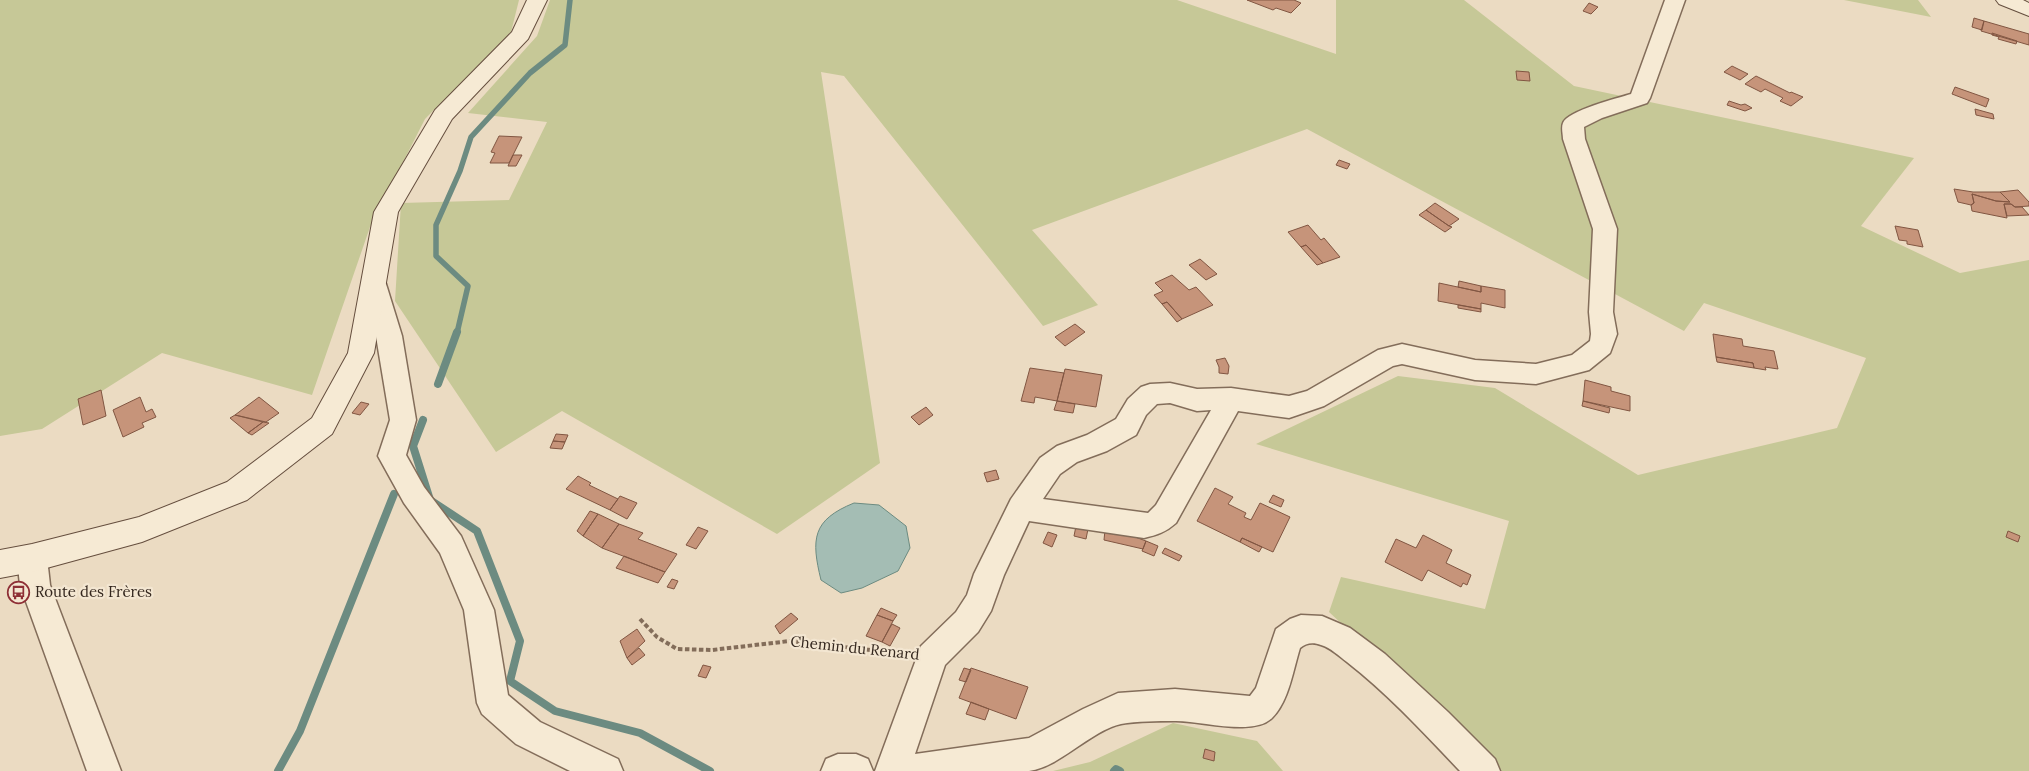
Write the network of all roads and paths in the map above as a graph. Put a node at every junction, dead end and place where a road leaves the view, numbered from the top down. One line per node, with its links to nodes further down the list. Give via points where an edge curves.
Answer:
1 (537, 0): 5 (street, via 521,35 443,115 386,212)
2 (1675, 0): 6 (street, Chemin du Renard, via 1640,98 1594,113 1574,124 1574,139 1605,229 1602,346 1580,363 1536,374 1475,370 1402,354 1387,357 1315,399 1289,407)
3 (2006, 0): 4 (street)
4 (2029, 10)
5 (374, 284): 8 (street, via 362,353 322,426 237,491 142,529); 13 (street, via 389,336 403,420 392,456 414,495 452,545 479,610 493,703 528,733)
6 (1231, 399): 7 (street, Chemin du Renard, via 1197,400 1170,393 1150,394 1137,407 1126,427 1050,466); 7 (street, via 1166,514 1156,523 1144,526)
7 (1021, 508): 11 (street, Chemin du Renard, via 989,574 980,601 967,622)
8 (32, 558): 9 (street); 12 (street, via 35,585)
9 (0, 564)
10 (640, 619): 11 (path, Chemin du Renard, via 657,637 677,648 712,650 790,640)
11 (932, 656): 16 (street, Chemin du Renard)
12 (104, 771)
13 (606, 771)
14 (838, 771): 15 (street)
15 (856, 771)
16 (892, 771)
17 (909, 771): 18 (street, via 1034,754 1118,709 1175,704 1246,712 1259,709 1269,696 1287,639 1301,629 1322,630 1339,638 1374,664)
18 (1484, 771)

